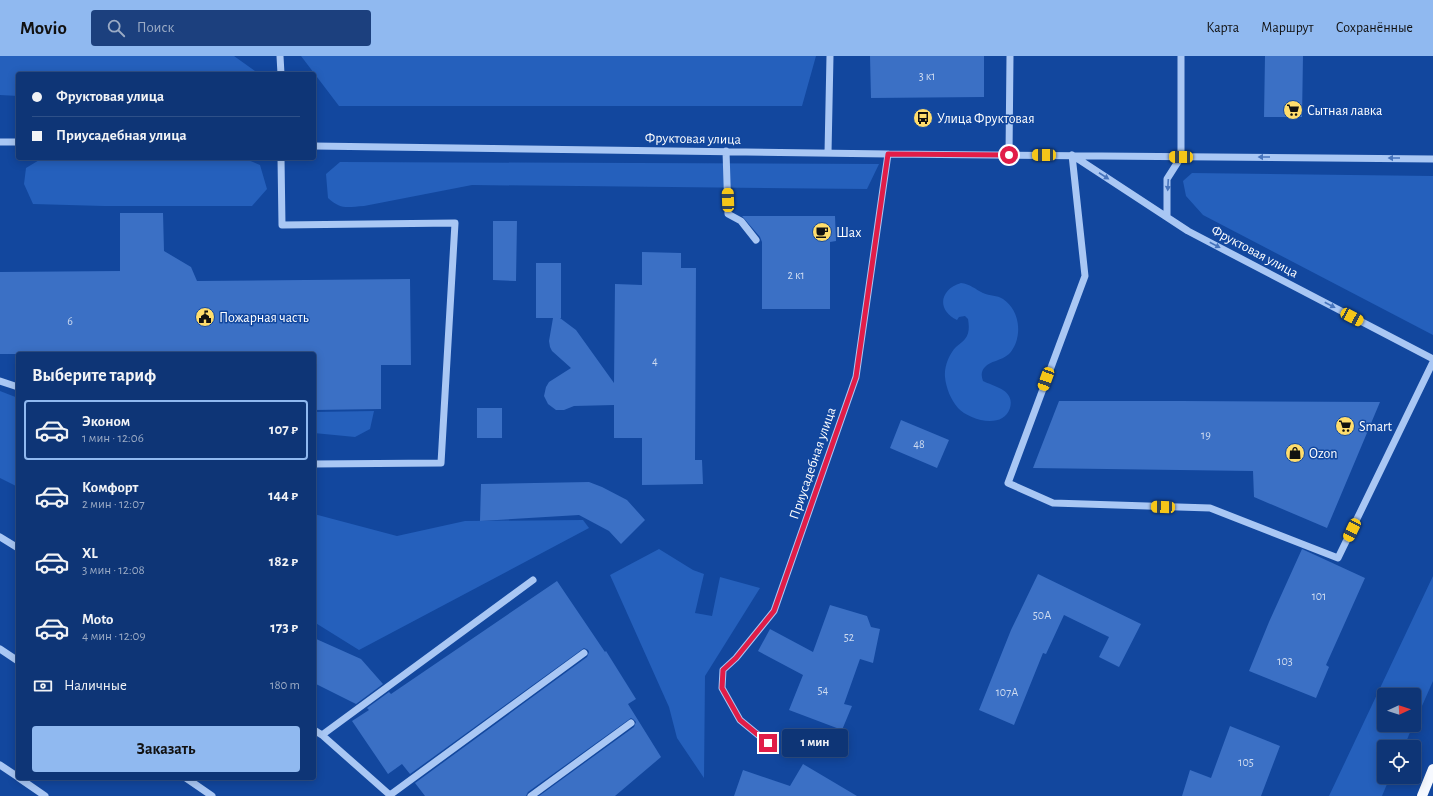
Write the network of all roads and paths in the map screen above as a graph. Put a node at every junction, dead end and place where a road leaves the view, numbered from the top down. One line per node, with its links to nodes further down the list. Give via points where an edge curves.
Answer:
1 (280, 56): 5 (street)
2 (830, 56): 10 (street)
3 (1010, 56): 12 (street)
4 (1181, 56): 14 (street)
5 (280, 72)
6 (0, 142): 7 (street)
7 (16, 142)
8 (316, 146): 9 (street, Фруктовая улица)
9 (726, 151): 10 (street, Фруктовая улица); 18 (street, via 728,214 741,221)
10 (828, 153): 11 (street, Фруктовая улица)
11 (888, 154): 12 (street, Фруктовая улица); 32 (street, Приусадебная улица, via 856,377 774,611 723,670 722,688 740,720)
12 (1009, 155): 13 (street, Фруктовая улица)
13 (1072, 155): 14 (street, Фруктовая улица); 17 (street, Фруктовая улица, one-way to 17); 19 (street, via 1085,276 1008,483 1053,503 1210,508 1338,558)
14 (1181, 157): 15 (street, Фруктовая улица, one-way to 14); 17 (street, one-way to 17, via 1167,179)
15 (1433, 159)
16 (281, 160): 22 (street, via 282,225 454,223 440,463)
17 (1167, 217): 19 (street, Фруктовая улица, one-way to 19, via 1188,231)
18 (756, 240)
19 (1433, 361)
20 (0, 381): 21 (street)
21 (16, 386)
22 (316, 464)
23 (0, 537): 24 (street)
24 (16, 547)
25 (533, 580): 31 (street)
26 (0, 649): 28 (street)
27 (584, 653): 40 (street)
28 (16, 660)
29 (631, 723): 41 (street)
30 (316, 731): 31 (street)
31 (322, 735): 40 (street)
32 (768, 743)
33 (0, 765): 35 (street)
34 (1433, 769): 42 (main road)
35 (16, 777)
36 (21, 780): 38 (street)
37 (189, 780): 39 (street)
38 (45, 796)
39 (212, 796)
40 (390, 796)
41 (531, 796)
42 (1422, 796)

